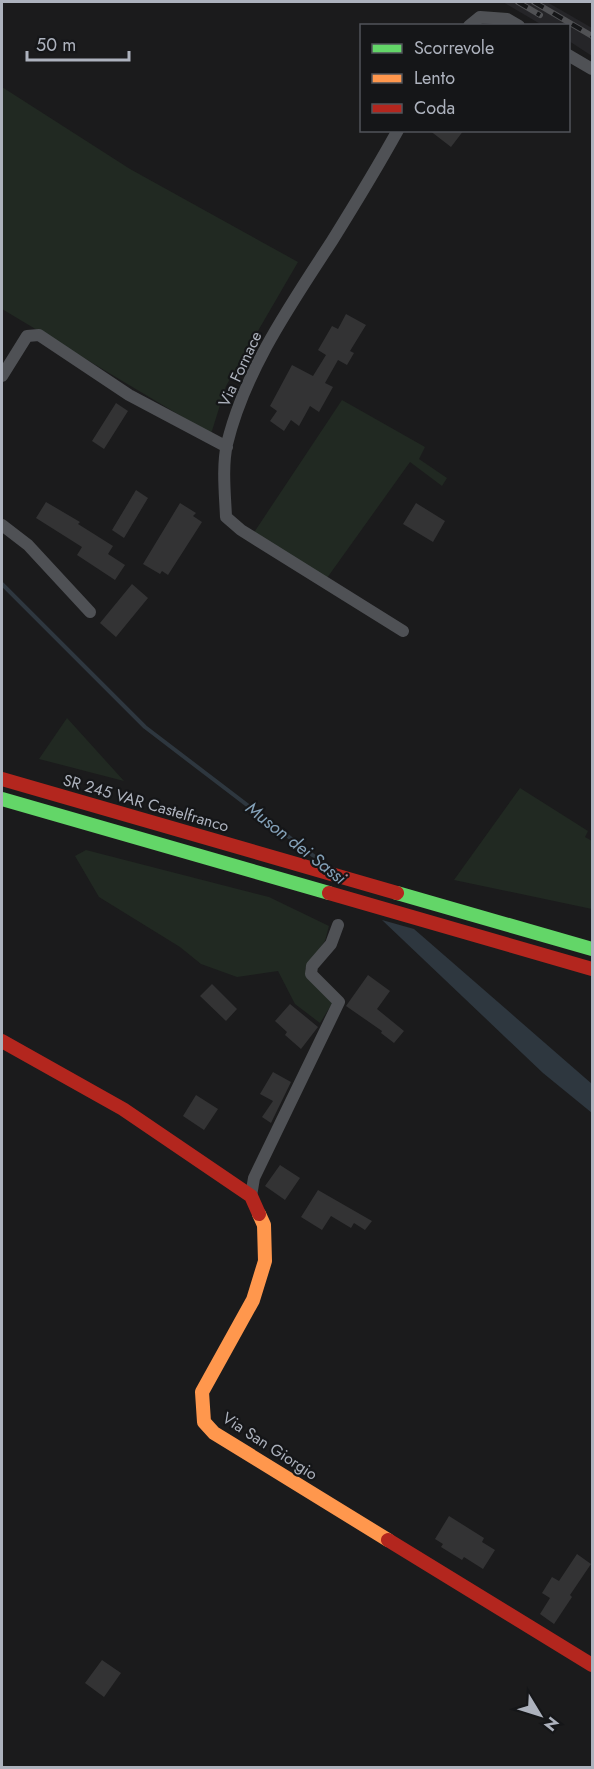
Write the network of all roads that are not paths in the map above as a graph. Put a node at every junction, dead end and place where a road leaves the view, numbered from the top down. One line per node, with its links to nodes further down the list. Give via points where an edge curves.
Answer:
1 (471, 24): 2 (street, via 480,17 507,19)
2 (516, 24)
3 (570, 56): 4 (street)
4 (592, 69)
5 (397, 132): 7 (street, Via Fornace, via 261,358 239,402)
6 (2, 376): 7 (street, via 27,336 39,335 129,395)
7 (226, 447): 10 (street, Via Fornace, via 226,517)
8 (2, 525): 9 (street, via 28,545)
9 (90, 612)
10 (403, 631)
11 (2, 779): 14 (main road, SR 245 VAR Castelfranco)
12 (2, 800): 15 (main road)
13 (338, 925): 17 (street, via 331,944 312,966 311,974 339,1002 254,1178)
14 (592, 949)
15 (592, 969)
16 (2, 1041): 17 (main road, via 123,1109)
17 (251, 1196): 18 (main road, Via San Giorgio, via 264,1225 265,1261 253,1300 202,1392 204,1422 214,1433)
18 (592, 1665)

